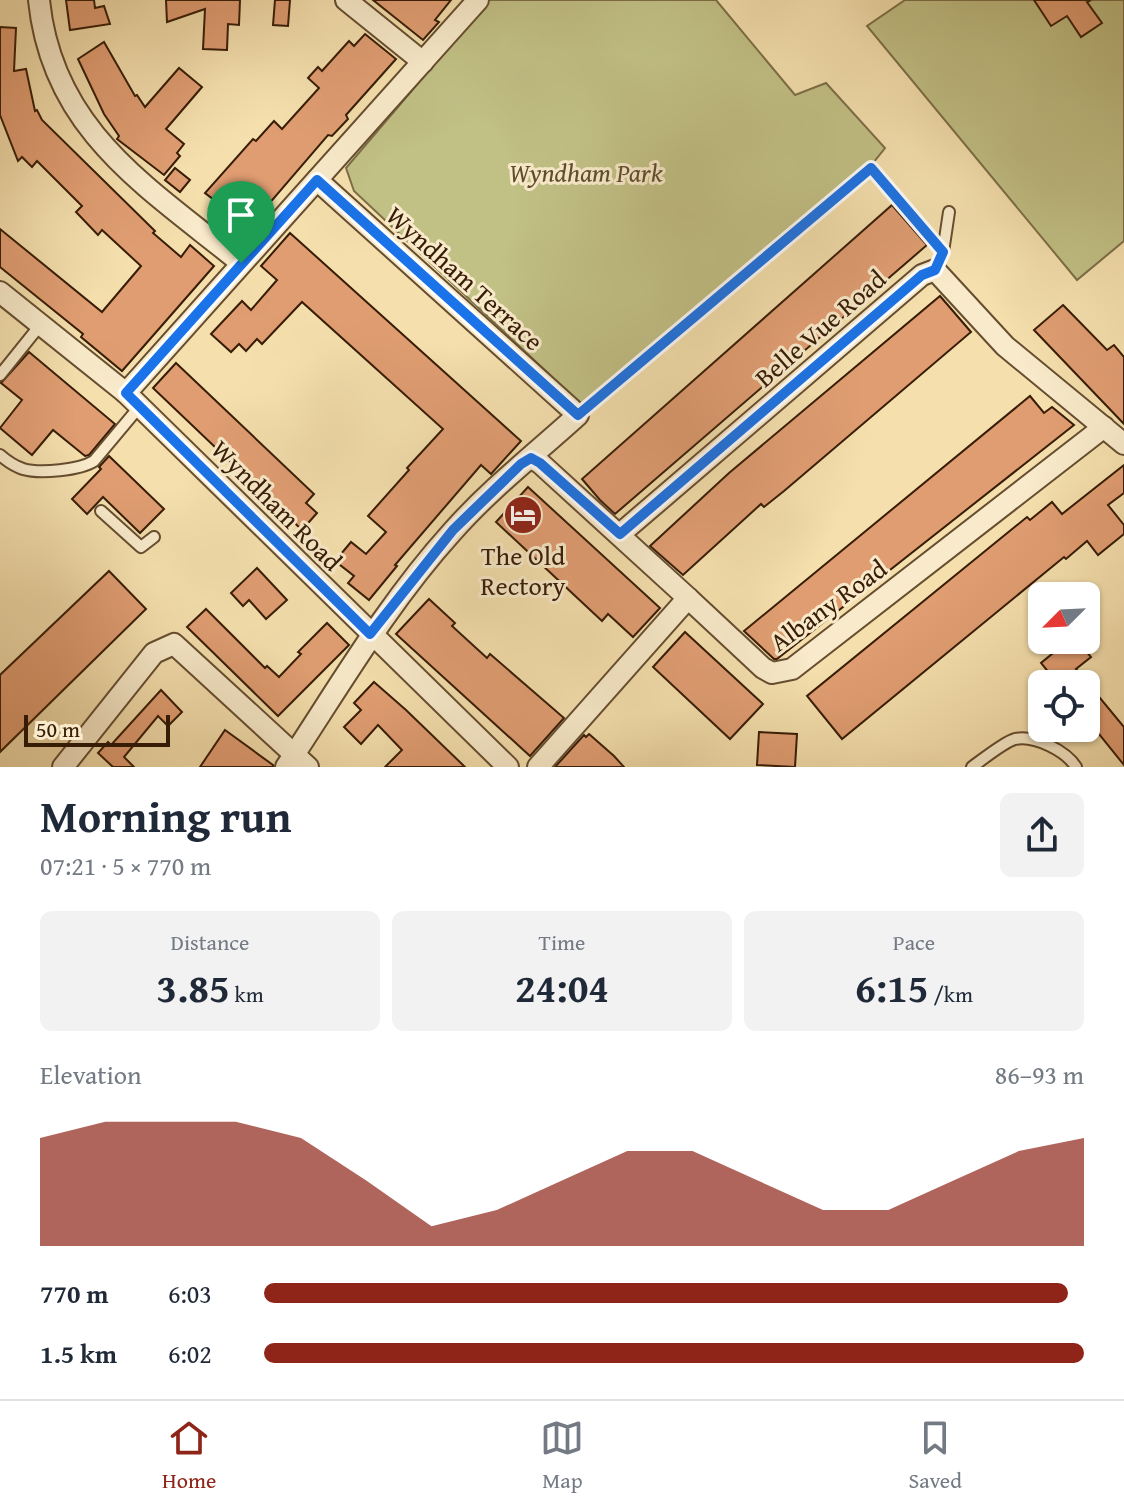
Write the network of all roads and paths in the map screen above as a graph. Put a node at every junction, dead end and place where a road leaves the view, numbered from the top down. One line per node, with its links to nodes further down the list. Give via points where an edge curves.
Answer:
1 (39, 0): 8 (street, via 51,58 81,119 117,162)
2 (346, 0): 4 (street)
3 (478, 0): 4 (street)
4 (423, 62): 5 (street)
5 (317, 180): 8 (street); 13 (street, Wyndham Terrace)
6 (949, 212): 7 (lane)
7 (939, 261): 13 (lane, via 871,168); 14 (street, via 992,335); 19 (street, Belle Vue Road)
8 (241, 263): 12 (street)
9 (0, 292): 10 (street, Wyndham Road)
10 (41, 324): 11 (lane); 12 (street, Wyndham Road)
11 (0, 375)
12 (133, 400): 16 (lane, via 87,465 30,470); 22 (street, Wyndham Road)
13 (578, 415): 17 (street)
14 (1104, 427): 15 (street); 21 (street, Albany Road, via 792,669 772,673 763,668)
15 (1124, 444)
16 (0, 455)
17 (531, 458): 19 (street); 22 (street, via 453,530)
18 (101, 511): 20 (lane, via 141,547)
19 (620, 534): 21 (street)
20 (154, 537)
21 (688, 598): 26 (street)
22 (370, 634): 23 (street); 25 (street, Wyndham Road)
23 (296, 763): 24 (street, via 174,644 154,653)
24 (63, 767)
25 (508, 767)
26 (538, 767)
27 (972, 767): 28 (lane, via 1015,739 1046,743)
28 (1076, 767)

